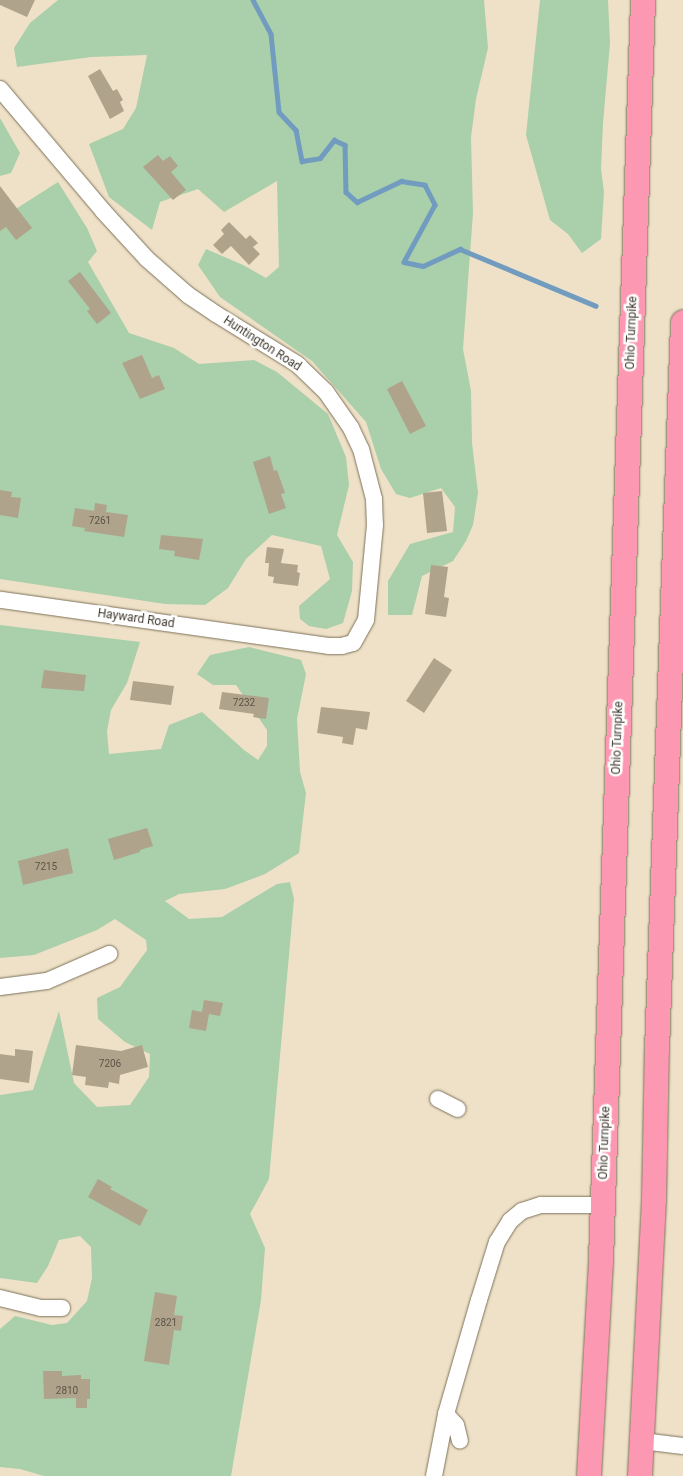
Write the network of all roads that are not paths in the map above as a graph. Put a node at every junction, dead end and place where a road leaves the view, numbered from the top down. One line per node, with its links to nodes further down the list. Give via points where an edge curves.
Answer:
1 (643, 0): 10 (highway, Ohio Turnpike)
2 (0, 89): 5 (street, Huntington Road, via 147,259 195,300 297,364 326,392 351,428 370,476 374,499 374,540 366,620 353,643 342,646)
3 (683, 322): 15 (highway, via 654,1201)
4 (0, 600): 5 (street, Hayward Road)
5 (272, 638)
6 (109, 954): 7 (street, via 47,981)
7 (0, 987)
8 (438, 1099): 9 (street)
9 (458, 1109)
10 (603, 1205): 13 (street, via 541,1205 522,1210 510,1222 497,1242); 18 (highway, Ohio Turnpike)
11 (0, 1298): 12 (street, via 41,1308)
12 (62, 1308)
13 (446, 1414): 14 (street, via 456,1425); 17 (street)
14 (460, 1441)
15 (642, 1441): 16 (street); 19 (highway)
16 (683, 1446)
17 (434, 1476)
18 (589, 1476)
19 (640, 1476)

